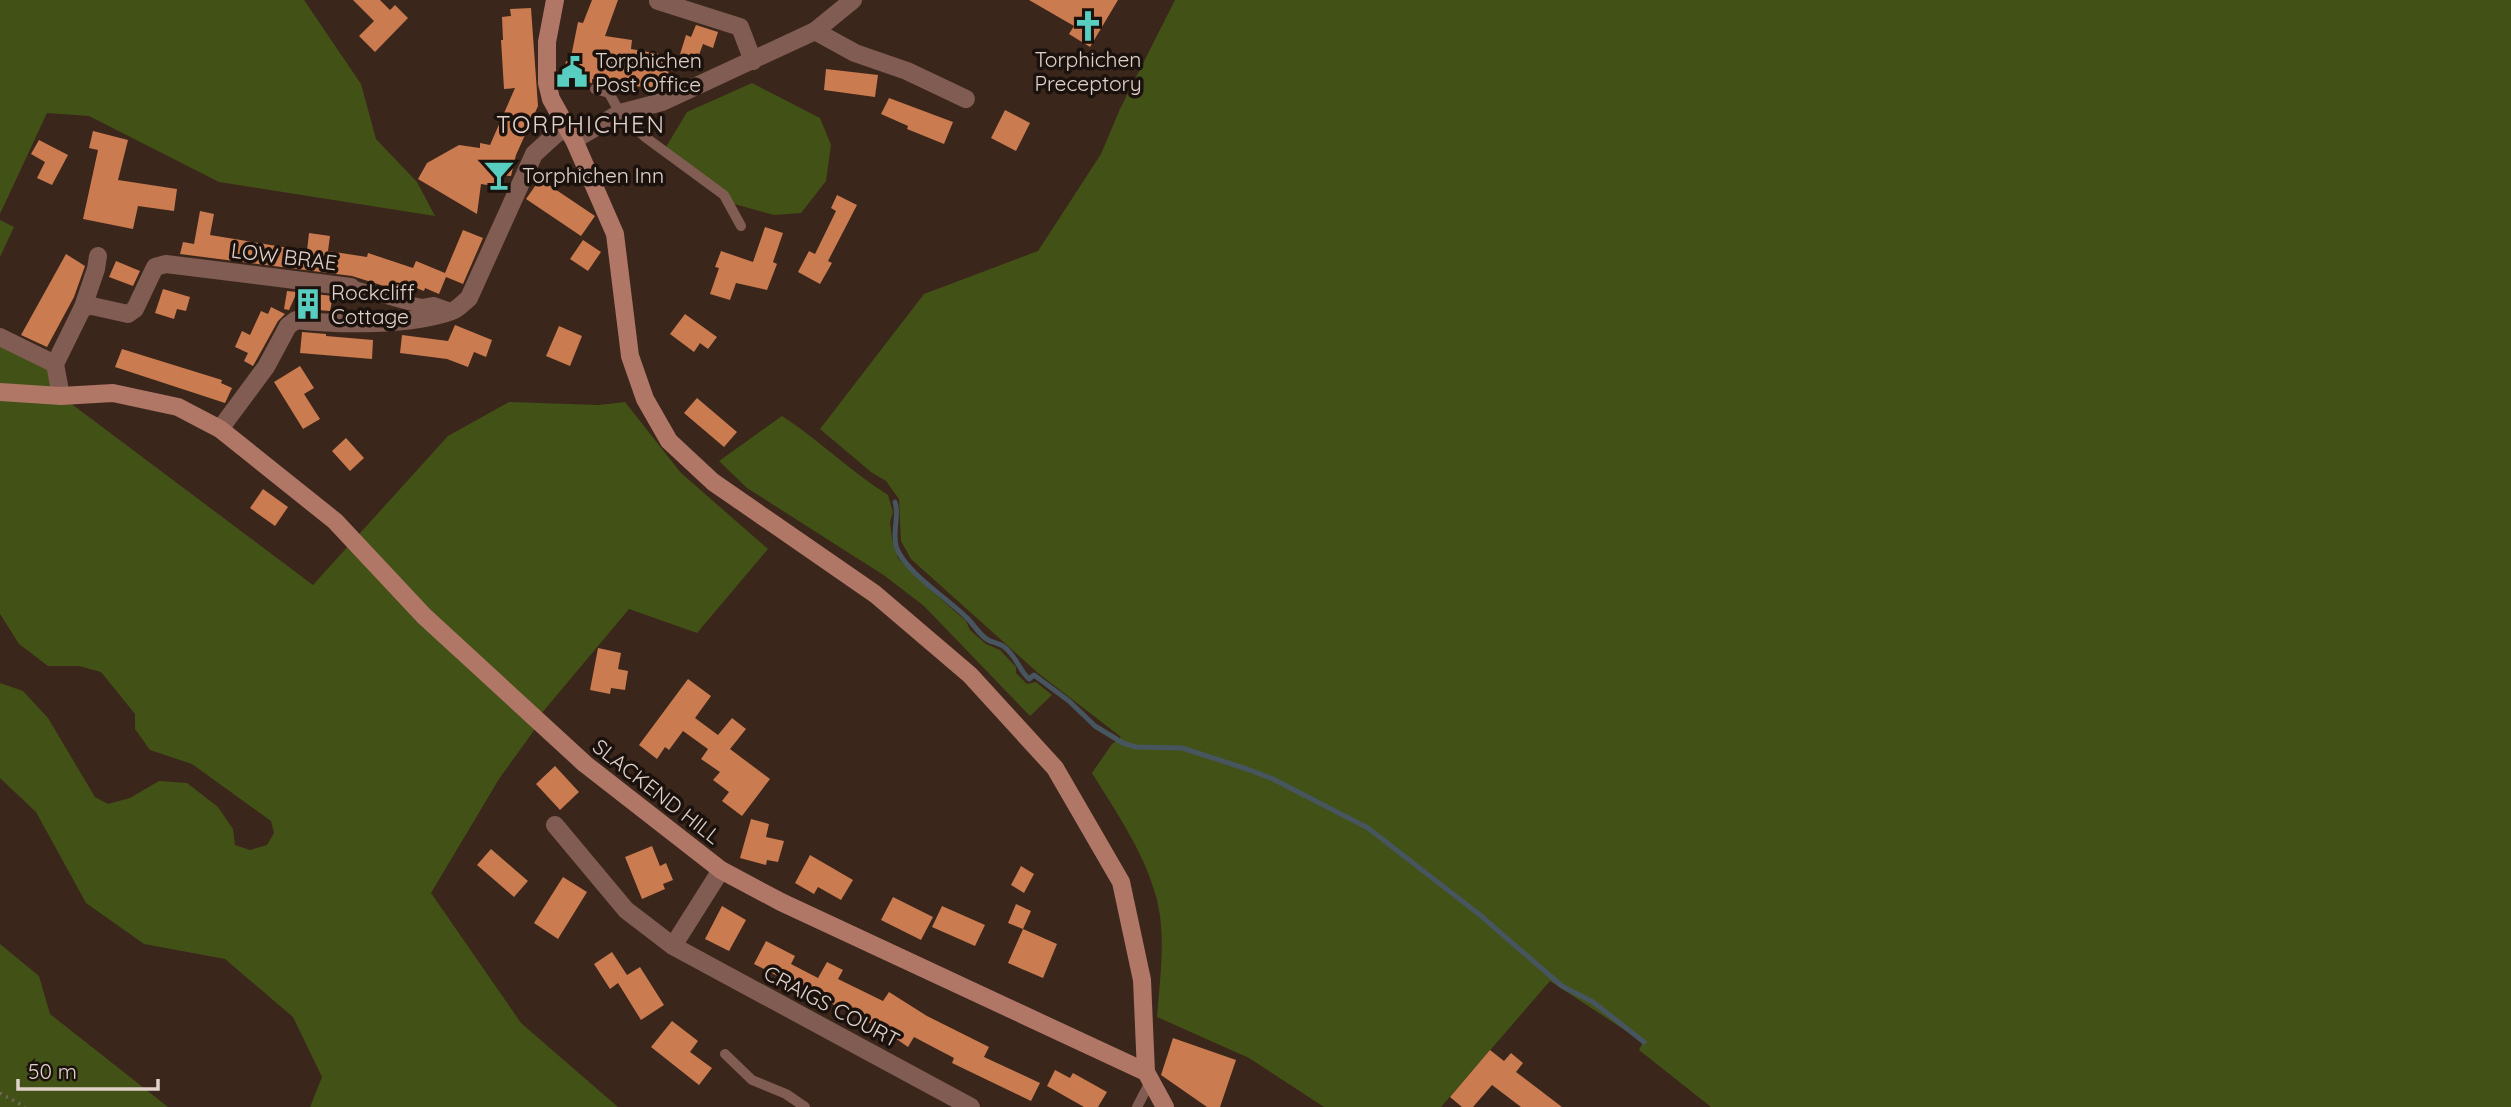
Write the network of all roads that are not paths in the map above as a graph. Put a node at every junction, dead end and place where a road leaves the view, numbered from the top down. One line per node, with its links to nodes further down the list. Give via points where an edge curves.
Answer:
1 (555, 0): 9 (main road, via 547,42 547,83)
2 (853, 0): 4 (street)
3 (658, 1): 5 (street, via 740,27)
4 (815, 31): 5 (street); 7 (street, via 855,53)
5 (753, 61): 8 (street, via 662,102)
6 (595, 89): 8 (lane, via 609,93)
7 (966, 99)
8 (621, 113): 9 (street); 10 (lane, via 645,137 724,195)
9 (571, 134): 14 (street, via 556,134 534,155 473,290); 24 (main road, via 615,234 630,356 645,399 669,441 713,482 875,594 939,648 970,675 1055,768 1121,882 1142,980)
10 (741, 226)
11 (98, 256): 13 (street)
12 (351, 287): 13 (street, LOW BRAE, via 166,264 155,267 135,309 128,314); 14 (street, LOW BRAE)
13 (83, 307): 16 (street)
14 (454, 311): 19 (street, via 406,321 296,320)
15 (0, 337): 16 (street)
16 (55, 364): 18 (street)
17 (0, 392): 18 (main road, SLACKEND HILL)
18 (61, 396): 19 (main road, SLACKEND HILL, via 113,393 178,407)
19 (220, 429): 21 (main road, SLACKEND HILL, via 335,521 425,615 585,764)
20 (555, 825): 22 (street, CRAIGS COURT, via 626,910)
21 (721, 870): 22 (street); 24 (main road, SLACKEND HILL)
22 (673, 946): 26 (street, CRAIGS COURT)
23 (725, 1054): 25 (lane, via 752,1080)
24 (1148, 1076): 27 (lane); 28 (main road)
25 (805, 1107)
26 (971, 1107)
27 (1137, 1107)
28 (1164, 1107)

